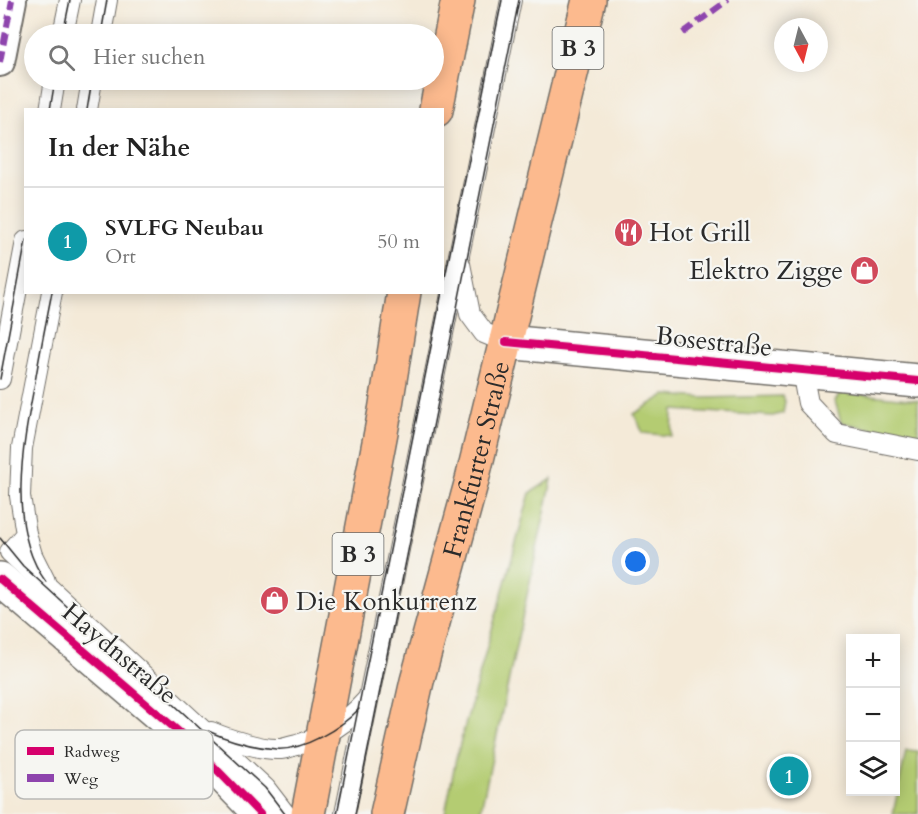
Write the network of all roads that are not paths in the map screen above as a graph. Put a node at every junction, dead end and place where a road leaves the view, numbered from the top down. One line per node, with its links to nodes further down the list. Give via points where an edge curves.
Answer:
1 (12, 0): 9 (street)
2 (70, 0): 7 (lane)
3 (107, 0): 8 (lane)
4 (458, 0): 10 (main road)
5 (511, 0): 18 (lane)
6 (589, 0): 22 (main road, Frankfurter Straße / B 3)
7 (65, 24)
8 (103, 24)
9 (0, 62)
10 (444, 70)
11 (53, 90): 14 (lane)
12 (90, 90): 15 (lane)
13 (440, 90): 16 (main road)
14 (50, 108)
15 (87, 108)
16 (436, 108)
17 (24, 252): 24 (lane)
18 (458, 257): 21 (lane); 22 (lane, via 470,314 484,333)
19 (52, 294): 27 (lane, via 22,448 20,496)
20 (404, 294): 34 (main road, B 3)
21 (450, 296): 22 (lane, via 465,325 477,336); 30 (lane)
22 (506, 342): 23 (street, Bosestraße); 41 (main road, Frankfurter Straße / B 3, via 417,681)
23 (802, 371): 25 (street, Bosestraße); 26 (lane, via 808,403 837,434)
24 (0, 379)
25 (918, 381)
26 (918, 450)
27 (26, 534): 28 (lane); 29 (lane, via 43,578)
28 (6, 565): 29 (lane); 31 (street, Haydnstraße)
29 (58, 598): 31 (lane)
30 (368, 698): 34 (lane, via 350,718); 40 (lane)
31 (189, 729): 32 (lane)
32 (193, 730)
33 (213, 735): 34 (lane, via 278,749)
34 (323, 736): 39 (main road, B 3)
35 (213, 748): 38 (lane, via 265,788)
36 (213, 758): 37 (street, Haydnstraße)
37 (260, 814)
38 (285, 814)
39 (308, 814)
40 (345, 814)
41 (387, 814)

